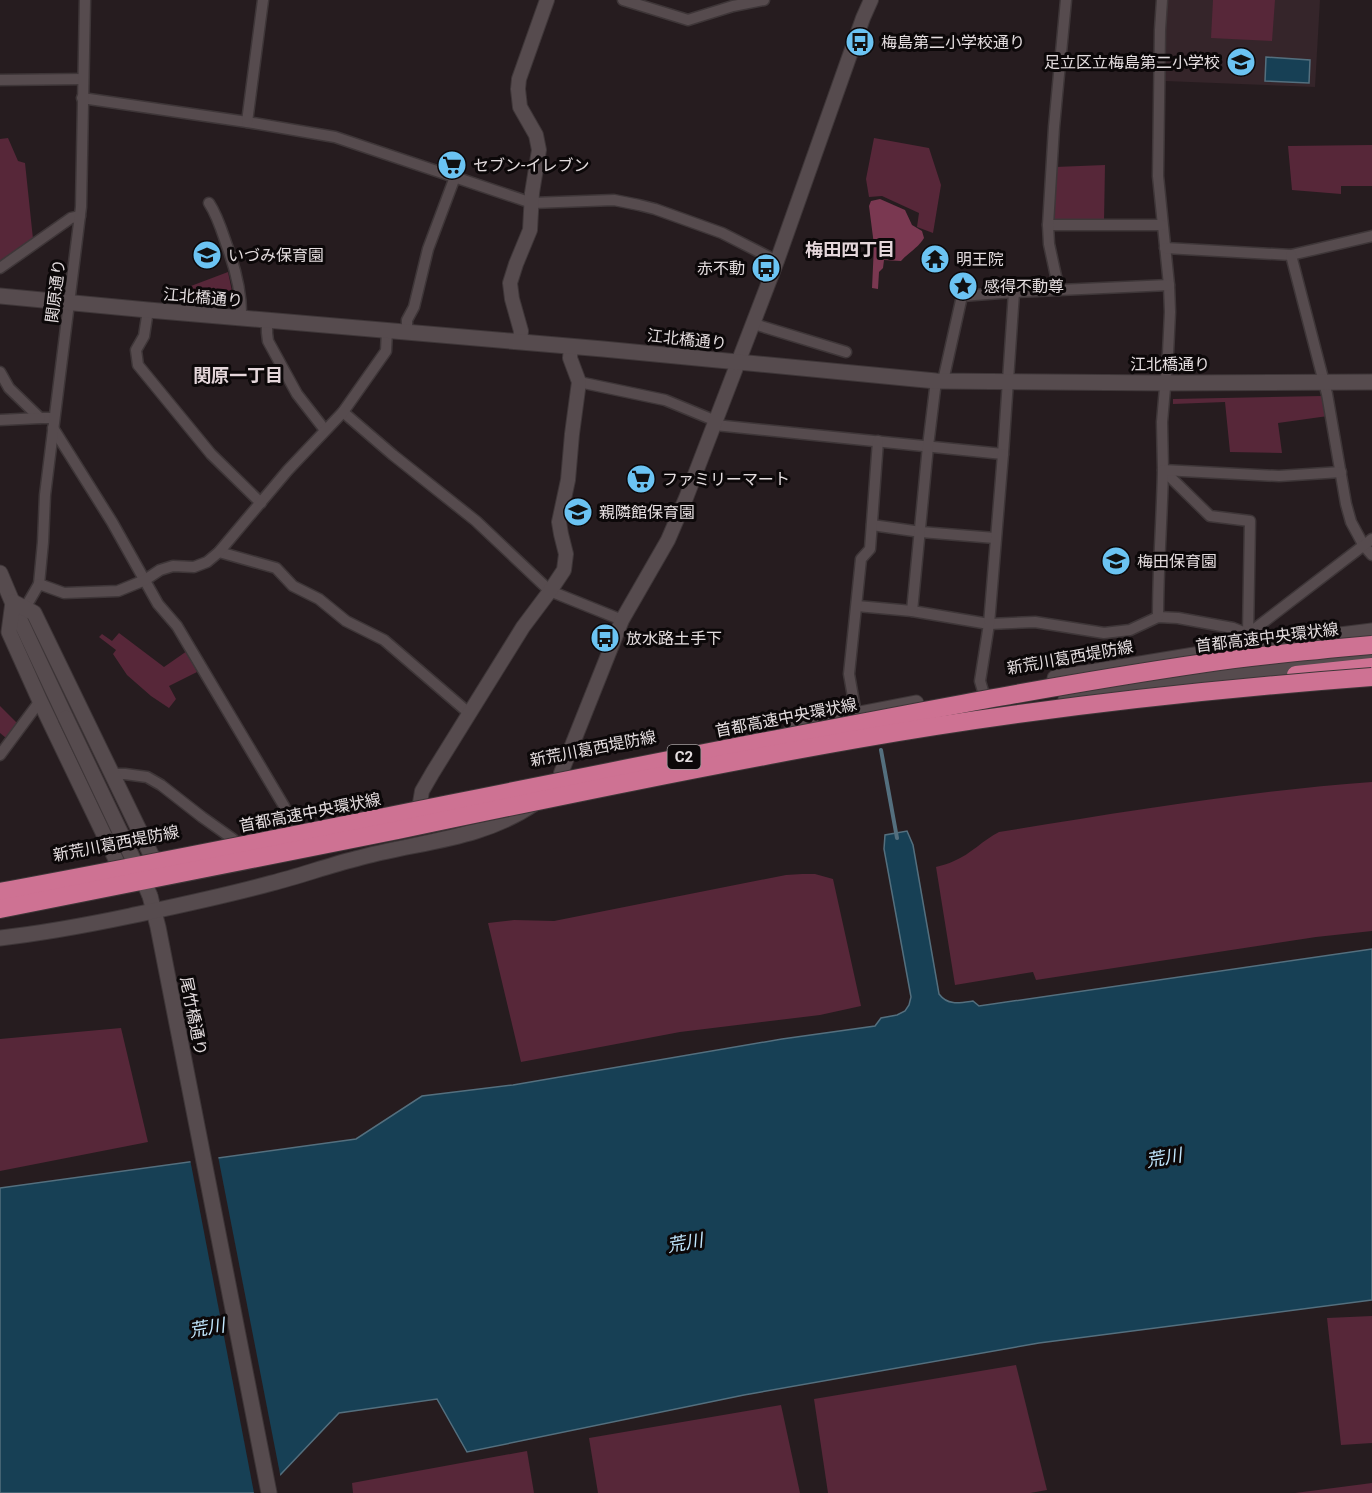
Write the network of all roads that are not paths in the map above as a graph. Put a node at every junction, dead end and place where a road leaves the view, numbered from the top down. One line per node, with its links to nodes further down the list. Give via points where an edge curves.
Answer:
1 (85, 0): 9 (street, 関原通り)
2 (263, 0): 12 (street)
3 (547, 0): 15 (street, via 518,89 520,106 536,135 539,150)
4 (623, 0): 5 (street, via 688,20)
5 (764, 0)
6 (871, 0): 22 (street)
7 (1066, 0): 17 (street)
8 (1162, 0): 18 (street, via 1158,176)
9 (83, 79): 10 (street); 11 (street, 関原通り)
10 (0, 80)
11 (82, 98): 12 (street); 16 (street, 関原通り)
12 (248, 122): 13 (street, via 335,137)
13 (455, 177): 15 (street); 34 (street, via 428,249)
14 (209, 203): 30 (street, via 235,268)
15 (532, 203): 22 (street, via 614,200 647,207 722,233); 35 (street, via 530,230 510,283)
16 (80, 216): 23 (street, via 71,218); 28 (street, 関原通り)
17 (1048, 225): 18 (street); 25 (street)
18 (1162, 225): 20 (street)
19 (1372, 236): 21 (street)
20 (1165, 248): 21 (street); 24 (street)
21 (1291, 255): 41 (street)
22 (777, 261): 32 (street)
23 (0, 267)
24 (1169, 285): 25 (street); 45 (street)
25 (1059, 290): 26 (street)
26 (1014, 292): 40 (street, via 962,296); 43 (street)
27 (0, 296): 28 (main road, 江北橋通り)
28 (69, 302): 29 (main road, 江北橋通り); 49 (street, 関原通り)
29 (148, 310): 30 (main road, 江北橋通り); 57 (street, via 144,336 136,350 138,366 211,454)
30 (241, 318): 31 (main road, 江北橋通り)
31 (267, 321): 33 (main road, 江北橋通り); 51 (street, via 268,340 297,394)
32 (754, 324): 37 (street); 38 (street)
33 (387, 330): 34 (main road, 江北橋通り); 46 (street, via 386,351)
34 (407, 332): 35 (main road, 江北橋通り)
35 (520, 342): 36 (main road, 江北橋通り)
36 (571, 346): 38 (main road, 江北橋通り); 42 (street, via 570,358)
37 (846, 352)
38 (739, 363): 40 (main road, 江北橋通り); 50 (street)
39 (0, 372): 47 (street, via 9,388)
40 (939, 381): 43 (main road, 江北橋通り); 53 (street)
41 (1324, 381): 44 (main road, 江北橋通り); 45 (main road, 江北橋通り); 56 (street)
42 (579, 382): 50 (street, via 665,400); 67 (street, via 559,522 566,554 564,570)
43 (1008, 382): 45 (main road, 江北橋通り); 54 (street)
44 (1372, 382)
45 (1166, 383): 55 (street)
46 (342, 412): 51 (street); 67 (street, via 476,521)
47 (40, 418): 48 (street); 49 (street)
48 (0, 420)
49 (53, 423): 65 (street); 66 (street, 関原通り)
50 (716, 423): 52 (street); 72 (street, via 668,540)
51 (325, 430): 57 (street)
52 (878, 441): 53 (street); 58 (street)
53 (928, 446): 54 (street); 59 (street)
54 (1003, 454): 60 (street)
55 (1163, 470): 56 (street, via 1279,476); 71 (street); 75 (street, via 1209,516 1250,521)
56 (1341, 472): 61 (street, via 1351,522)
57 (261, 503): 62 (street)
58 (872, 525): 59 (street); 68 (street, via 870,549 861,559)
59 (921, 532): 60 (street); 70 (street)
60 (995, 538): 73 (street)
61 (1368, 542): 63 (street); 75 (street)
62 (219, 552): 65 (street, via 194,567 173,566); 84 (street, via 276,568 293,586 319,599 346,621 384,640)
63 (1372, 555)
64 (0, 573): 69 (main road, 尾竹橋通り)
65 (145, 580): 66 (street, via 118,591 64,593); 91 (street, via 158,604 177,626 284,806)
66 (39, 584): 69 (street)
67 (550, 591): 72 (street); 84 (street, via 523,627)
68 (857, 606): 70 (street); 85 (street, via 849,674)
69 (19, 610): 83 (main road, via 9,632); 88 (main road, via 34,614); 101 (main road, 尾竹橋通り, bridge, via 140,872)
70 (912, 611): 73 (street)
71 (1158, 616): 73 (street, via 1130,630 1104,633 1035,622); 75 (street, via 1233,628)
72 (622, 620): 87 (street)
73 (989, 624): 82 (street)
74 (1372, 631): 75 (main road, 新荒川葛西堤防線)
75 (1249, 640): 79 (street); 82 (main road, 新荒川葛西堤防線)
76 (1372, 645): 98 (highway, 首都高速中央環状線 / C2, bridge, via 1208,663 1014,694)
77 (1372, 657): 79 (main road, 新荒川葛西堤防線)
78 (1372, 667): 81 (highway, bridge, via 1302,674)
79 (1253, 671): 89 (main road, 新荒川葛西堤防線, via 860,732)
80 (1372, 677): 81 (highway, 首都高速中央環状線 / C2, bridge)
81 (1215, 690): 100 (highway, 首都高速中央環状線 / C2, bridge, via 860,738)
82 (982, 691): 85 (main road, 新荒川葛西堤防線)
83 (39, 701): 86 (street); 94 (main road)
84 (470, 714): 90 (street)
85 (856, 714): 87 (main road, 新荒川葛西堤防線)
86 (0, 755)
87 (561, 773): 89 (main road); 90 (main road, 新荒川葛西堤防線)
88 (112, 774): 92 (street, via 147,777); 93 (main road)
89 (547, 791): 95 (main road, 新荒川葛西堤防線); 101 (main road, via 518,814 483,830 356,858)
90 (420, 802): 91 (main road, 新荒川葛西堤防線)
91 (291, 827): 92 (main road, 新荒川葛西堤防線)
92 (233, 839): 93 (main road, 新荒川葛西堤防線)
93 (151, 854): 94 (main road, 新荒川葛西堤防線); 95 (main road)
94 (117, 861): 96 (main road); 97 (main road, 新荒川葛西堤防線)
95 (158, 869): 96 (main road, 新荒川葛西堤防線)
96 (124, 876): 99 (main road, 新荒川葛西堤防線)
97 (0, 883)
98 (0, 892)
99 (0, 900)
100 (0, 909)
101 (154, 911): 102 (main road); 103 (main road, 尾竹橋通り)
102 (0, 938)
103 (269, 1493)

